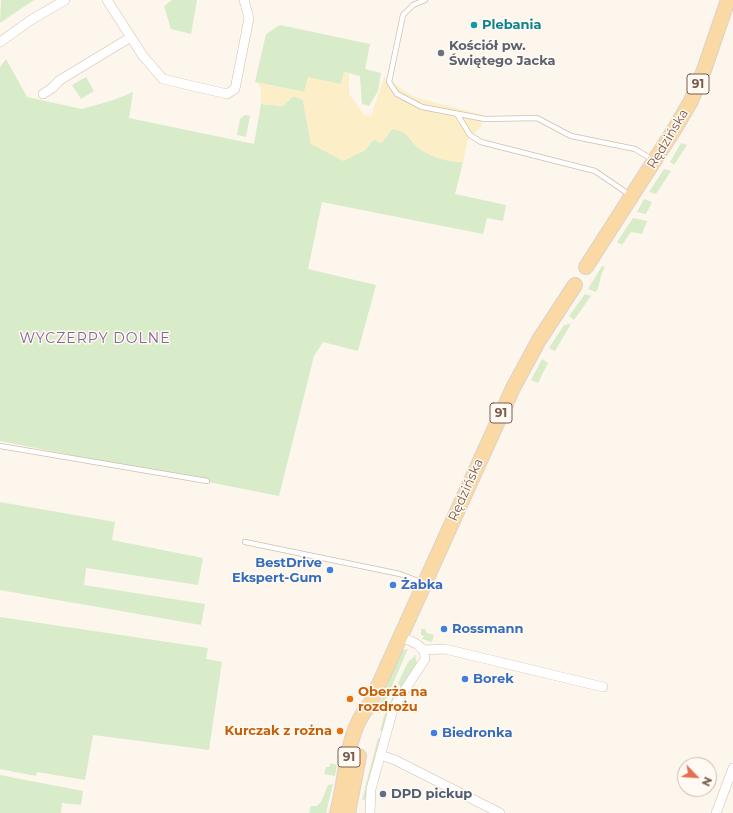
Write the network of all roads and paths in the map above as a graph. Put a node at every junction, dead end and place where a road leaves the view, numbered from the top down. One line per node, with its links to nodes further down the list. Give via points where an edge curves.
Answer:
1 (65, 0): 7 (street)
2 (107, 0): 6 (street)
3 (244, 0): 6 (street, via 249,18 235,89 228,94 163,79)
4 (425, 0): 9 (lane, via 402,15 389,82 397,94 422,107)
5 (728, 0): 10 (main road, Rędzińska / 91, via 691,101)
6 (131, 37): 8 (street, via 60,80)
7 (0, 42)
8 (43, 94)
9 (457, 114): 10 (lane, via 485,119 537,118 571,136 635,149); 11 (lane, via 470,135 481,142 595,171)
10 (655, 161): 11 (main road, Rędzińska / 91)
11 (632, 197): 15 (main road, Rędzińska / 91, via 586,267 587,276 583,282 575,285 539,340 513,388)
12 (0, 446): 13 (lane)
13 (207, 481)
14 (245, 542): 15 (lane, via 400,574)
15 (425, 584): 16 (main road, Rędzińska / 91)
16 (400, 637): 17 (street); 19 (main road, Rędzińska / 91)
17 (424, 650): 18 (street, via 445,649); 20 (street, via 423,664 392,713)
18 (602, 687)
19 (370, 704): 22 (main road, Rędzińska / 91, via 364,711 356,731); 23 (main road, Rędzińska / 91, via 371,713 363,737)
20 (380, 755): 24 (street, via 371,789); 25 (street, via 395,760)
21 (733, 768): 26 (street)
22 (337, 813)
23 (348, 813)
24 (370, 813)
25 (500, 813)
26 (716, 813)

